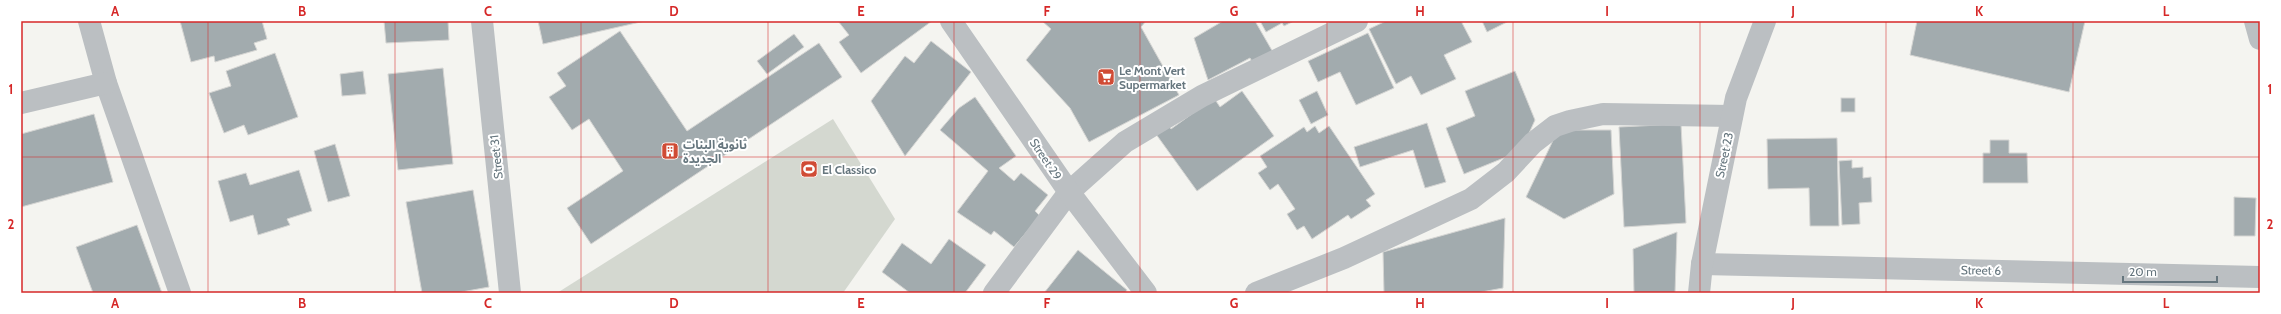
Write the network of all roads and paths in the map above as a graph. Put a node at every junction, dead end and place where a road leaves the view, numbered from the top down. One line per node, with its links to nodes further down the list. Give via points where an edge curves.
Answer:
1 (89, 21): 8 (street)
2 (482, 21): 15 (street, Street 31)
3 (951, 21): 11 (street, Street 29)
4 (1357, 21): 11 (street, via 1202,96 1125,142)
5 (2255, 21): 7 (street)
6 (1759, 25): 10 (street, Street 23)
7 (2260, 39)
8 (106, 83): 9 (street); 14 (street)
9 (21, 103)
10 (1732, 116): 12 (street, Street 23); 18 (street, via 1603,114 1555,126 1533,143 1520,159 1487,188 1471,199 1344,258)
11 (1069, 192): 16 (street); 17 (street, Street 29)
12 (1702, 264): 13 (street, Street 6); 19 (street, Street 23)
13 (2260, 277)
14 (180, 293)
15 (510, 293)
16 (994, 293)
17 (1146, 293)
18 (1256, 293)
19 (1699, 293)

